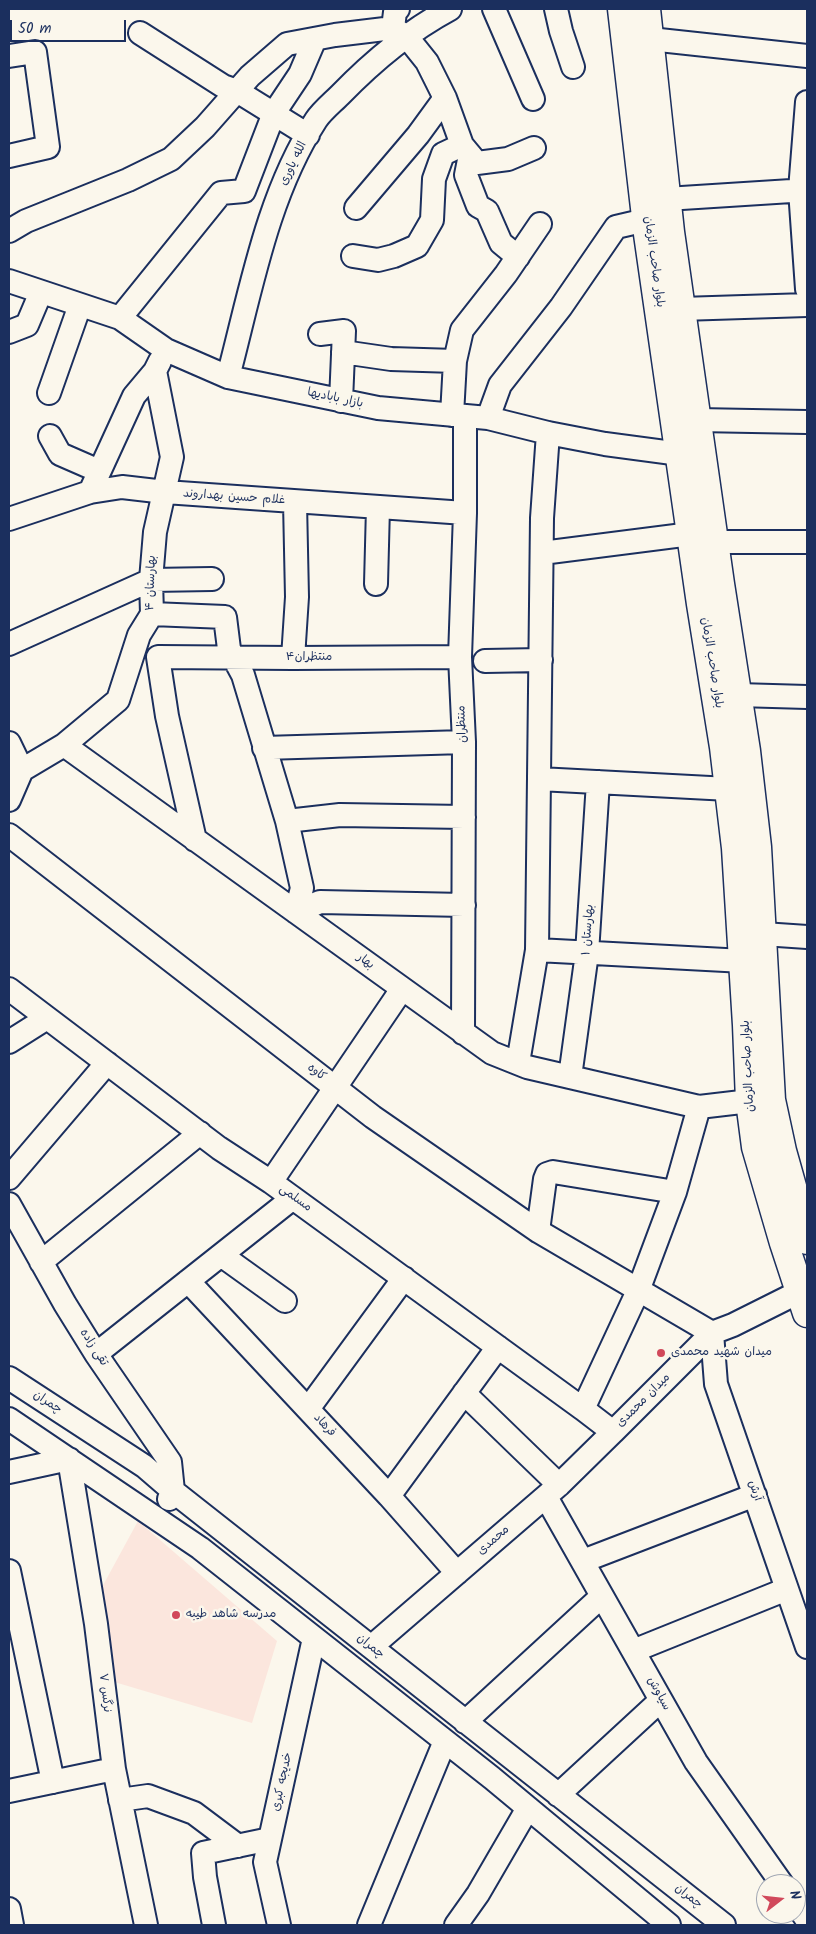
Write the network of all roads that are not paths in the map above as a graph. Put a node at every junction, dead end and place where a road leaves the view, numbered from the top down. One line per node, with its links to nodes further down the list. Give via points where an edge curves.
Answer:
1 (450, 9): 6 (street, الله یاوری, via 432,19)
2 (494, 9): 15 (street)
3 (556, 9): 12 (street)
4 (622, 9): 25 (main road, بلوار صاحب الزمان)
5 (646, 9): 9 (main road, بلوار صاحب الزمان)
6 (399, 25): 8 (street); 14 (street, via 427,62); 18 (street, الله یاوری, via 368,66 317,118)
7 (140, 33): 13 (street, via 223,86)
8 (315, 39): 13 (street, via 288,44); 17 (street, via 300,74)
9 (650, 39): 11 (street); 23 (main road, بلوار صاحب الزمان)
10 (9, 56): 21 (street, via 35,52 48,147)
11 (807, 56)
12 (573, 67)
13 (237, 91): 17 (street); 27 (street, via 172,159 26,220)
14 (446, 98): 20 (street); 24 (street)
15 (533, 99)
16 (807, 102): 22 (street)
17 (274, 113): 18 (street); 36 (street, via 244,191 221,193)
18 (308, 135): 43 (street, الله یاوری, via 287,172 266,235)
19 (534, 148): 20 (street, via 508,159 477,163)
20 (466, 150): 28 (street, via 442,154 434,180 432,220 417,246 378,260); 29 (street, via 466,175 478,206 486,211 501,243)
21 (9, 156)
22 (804, 190): 23 (street); 31 (street)
23 (666, 199): 35 (main road, بلوار صاحب الزمان)
24 (356, 208)
25 (646, 220): 47 (street, via 616,227 562,307 500,385); 52 (main road, بلوار صاحب الزمان)
26 (540, 224): 29 (street, منتظران)
27 (9, 231)
28 (353, 256)
29 (518, 257): 41 (street, منتظران, via 462,330)
30 (9, 281): 32 (street, بازار بابادیها)
31 (807, 289)
32 (41, 292): 33 (street, بازار بابادیها); 37 (street, via 28,325)
33 (80, 305): 36 (street, بازار بابادیها); 44 (street)
34 (807, 305): 35 (street)
35 (681, 309): 48 (main road, بلوار صاحب الزمان)
36 (120, 318): 39 (street, بازار بابادیها)
37 (9, 332)
38 (320, 334): 40 (street, via 344,331)
39 (166, 350): 42 (street); 43 (street, بازار بابادیها)
40 (343, 352): 41 (street, via 391,359); 45 (street)
41 (454, 361): 46 (street, منتظران)
42 (155, 371): 53 (street, via 134,396); 55 (street, بهارستان ۴, via 172,457)
43 (228, 377): 45 (street, بازار بابادیها)
44 (49, 393)
45 (341, 401): 46 (street, بازار بابادیها, via 378,408)
46 (458, 415): 47 (street, بازار بابادیها); 58 (street, منتظران)
47 (488, 418): 50 (street, بازار بابادیها)
48 (697, 420): 49 (street); 52 (main road, بلوار صاحب الزمان)
49 (807, 422)
50 (548, 433): 52 (street, بازار بابادیها, via 605,444); 62 (street)
51 (50, 436): 53 (street, via 60,454)
52 (690, 452): 60 (main road, بلوار صاحب الزمان)
53 (99, 471): 54 (street)
54 (90, 492): 55 (street, غلام حسین بهداروند, via 122,487); 59 (street, غلام حسین بهداروند)
55 (165, 492): 56 (street, غلام حسین بهداروند); 64 (street, بهارستان ۴, via 155,532)
56 (295, 502): 57 (street, غلام حسین بهداروند); 70 (street, via 297,598)
57 (378, 507): 58 (street, غلام حسین بهداروند); 65 (street)
58 (464, 513): 68 (street, منتظران)
59 (9, 519)
60 (703, 538): 61 (street); 62 (street); 73 (main road, بلوار صاحب الزمان); 82 (main road, بلوار صاحب الزمان)
61 (807, 542)
62 (542, 553): 71 (street)
63 (212, 579): 64 (street)
64 (151, 580): 66 (street, بهارستان ۴); 67 (street)
65 (376, 584)
66 (152, 614): 69 (street, via 225,617 229,649); 77 (street, بهارستان ۴, via 138,635 118,700)
67 (9, 644)
68 (460, 657): 70 (street, منتظران۴); 75 (street, منتظران)
69 (235, 658): 70 (street, منتظران۴); 78 (street, via 244,675); 87 (street, منتظران۴, via 158,657 167,716)
70 (293, 658)
71 (541, 660): 72 (street); 80 (street)
72 (485, 661)
73 (738, 695): 74 (street); 90 (main road, بلوار صاحب الزمان, via 756,837)
74 (807, 696)
75 (464, 742): 78 (street); 84 (street, منتظران)
76 (9, 743): 79 (street)
77 (64, 745): 79 (street, بهارستان ۴); 87 (street, بهار)
78 (264, 748): 85 (street)
79 (16, 770): 83 (street)
80 (540, 779): 81 (street); 92 (street)
81 (598, 782): 82 (street); 93 (street, بهارستان ۱)
82 (729, 789): 94 (main road, بلوار صاحب الزمان)
83 (9, 800)
84 (464, 817): 85 (street, via 340,815); 88 (street, منتظران)
85 (287, 821): 89 (street, via 302,888)
86 (9, 835): 103 (street, کاوه)
87 (195, 840): 89 (street, بهار)
88 (464, 905): 89 (street, via 320,902); 98 (street, منتظران)
89 (296, 912): 96 (street, بهار)
90 (763, 934): 91 (street); 113 (main road, بلوار صاحب الزمان, via 771,1100 782,1151)
91 (807, 937)
92 (537, 950): 93 (street); 101 (street)
93 (588, 953): 94 (street); 102 (street, بهارستان ۱)
94 (744, 960): 104 (main road, بلوار صاحب الزمان)
95 (9, 988): 97 (street, مسلمی)
96 (402, 989): 98 (street, بهار); 103 (street)
97 (47, 1018): 99 (street); 100 (street, مسلمی)
98 (463, 1033): 101 (street, بهار, via 492,1053)
99 (9, 1042)
100 (107, 1063): 106 (street, مسلمی); 107 (street)
101 (518, 1063): 102 (street, بهار)
102 (570, 1077): 105 (street, بهار)
103 (336, 1088): 108 (street); 112 (street, کاوه)
104 (750, 1102): 105 (street, بهار); 119 (main road, بلوار صاحب الزمان, via 756,1147)
105 (699, 1107): 109 (street)
106 (200, 1134): 108 (street, مسلمی); 115 (street)
107 (9, 1178)
108 (272, 1182): 110 (street, مسلمی)
109 (675, 1192): 112 (street, via 553,1172 545,1179); 118 (street)
110 (293, 1198): 114 (street); 116 (street, مسلمی)
111 (9, 1204): 115 (street, تقی زاده)
112 (538, 1231): 118 (street, کاوه)
113 (807, 1235)
114 (221, 1255): 117 (street); 120 (street)
115 (41, 1262): 123 (street, تقی زاده)
116 (404, 1278): 122 (street, مسلمی); 126 (street)
117 (188, 1281): 123 (street); 126 (street, فرهاد)
118 (638, 1291): 121 (street); 127 (street)
119 (805, 1298): 121 (street)
120 (285, 1301)
121 (712, 1333): 129 (street, میدان محمدی); 134 (street, آرش, via 716,1384)
122 (498, 1347): 125 (street); 127 (street, مسلمی)
123 (96, 1354): 132 (street, تقی زاده, via 170,1462)
124 (9, 1378): 132 (street, چمران, via 144,1466)
125 (464, 1393): 133 (street, سیاوش); 135 (street)
126 (308, 1409): 135 (street, فرهاد)
127 (583, 1409): 129 (street, میدان محمدی)
128 (9, 1419): 130 (street)
129 (613, 1432): 133 (street, محمدی)
130 (69, 1459): 131 (street); 136 (street); 149 (street, نرگس ۷, via 96,1624)
131 (9, 1472)
132 (173, 1491): 136 (street); 144 (street, چمران)
133 (552, 1491): 137 (street, سیاوش); 139 (street, محمدی)
134 (755, 1495): 137 (street); 140 (street, آرش)
135 (389, 1496): 139 (street, فرهاد)
136 (158, 1519): 142 (street)
137 (582, 1561): 141 (street, سیاوش)
138 (9, 1571): 150 (street)
139 (457, 1573): 144 (street, محمدی)
140 (787, 1589): 143 (street, آرش); 145 (street)
141 (602, 1596): 145 (street, سیاوش); 147 (street)
142 (314, 1638): 148 (street); 155 (street, خدیجه کبری)
143 (807, 1647)
144 (371, 1648): 147 (street, چمران)
145 (633, 1651): 146 (street, سیاوش)
146 (661, 1700): 152 (street); 157 (street, سیاوش, via 696,1762)
147 (465, 1722): 152 (street, چمران)
148 (445, 1741): 154 (street); 164 (street)
149 (114, 1769): 150 (street); 153 (street, نرگس ۷)
150 (53, 1782): 151 (street)
151 (9, 1791)
152 (558, 1795): 167 (street, چمران)
153 (120, 1800): 156 (street, via 148,1796 194,1813); 161 (street, نرگس ۷)
154 (528, 1808): 159 (street); 166 (street)
155 (270, 1839): 156 (street); 163 (street, خدیجه کبری, via 265,1862)
156 (238, 1846): 162 (street, via 203,1853)
157 (775, 1874)
158 (9, 1909): 160 (street)
159 (474, 1916): 165 (street)
160 (12, 1925)
161 (146, 1925)
162 (214, 1925)
163 (279, 1925)
164 (369, 1925)
165 (456, 1925)
166 (669, 1925)
167 (724, 1925)

